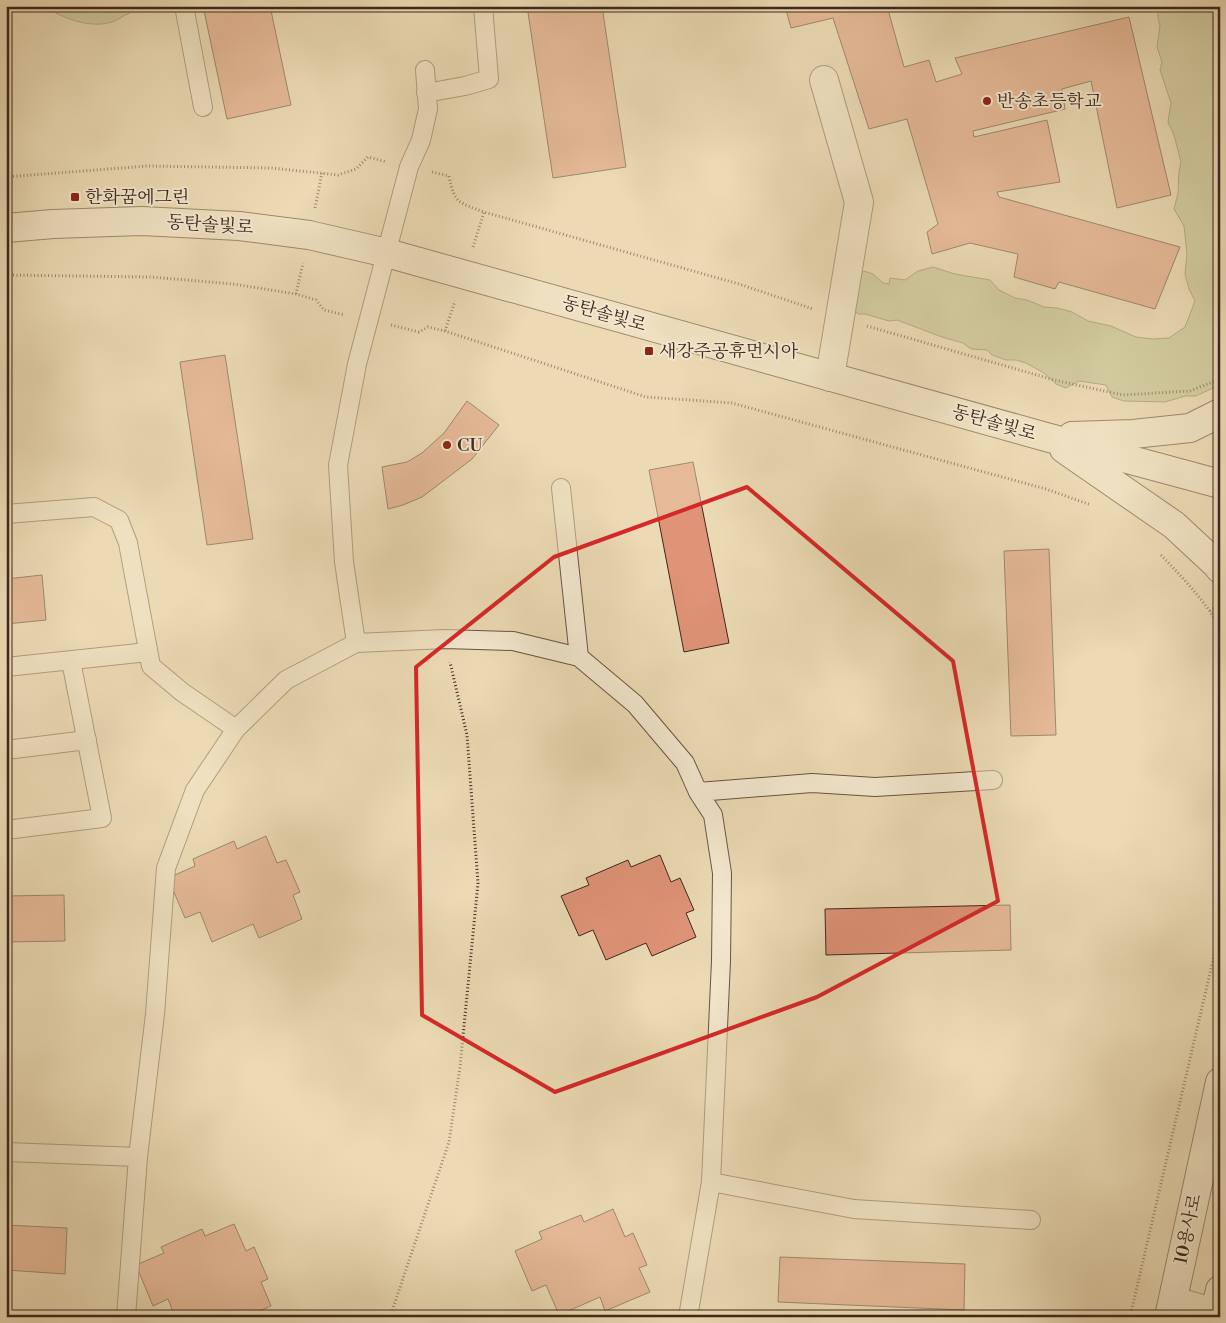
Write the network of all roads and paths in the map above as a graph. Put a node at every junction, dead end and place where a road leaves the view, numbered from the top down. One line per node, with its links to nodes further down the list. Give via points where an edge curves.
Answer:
1 (184, 6): 6 (lane)
2 (483, 6): 5 (lane, via 489,79)
3 (425, 70): 5 (lane)
4 (824, 80): 14 (street, via 858,202)
5 (426, 93): 10 (lane, via 428,109 421,140 409,167)
6 (203, 107)
7 (368, 157): 8 (path, via 356,169 338,175 272,168 147,166)
8 (6, 177)
9 (6, 228): 10 (street, 동탄솔빛로, via 142,221 239,226 309,235)
10 (387, 253): 14 (street, 동탄솔빛로); 27 (lane, via 357,364 338,465 344,562)
11 (6, 275): 12 (path, via 151,277 233,284 296,294 316,300)
12 (324, 310)
13 (419, 332): 19 (path, via 428,327 445,331 646,397 732,403 1046,489)
14 (830, 377): 16 (street, 동탄솔빛로)
15 (1220, 413): 16 (street, via 1190,428)
16 (1046, 437): 17 (street, 동탄솔빛로); 22 (street, via 1174,525)
17 (1220, 484)
18 (561, 488): 29 (lane)
19 (1098, 509)
20 (6, 514): 28 (lane, via 94,506 119,520 128,543)
21 (1156, 550): 24 (path)
22 (1220, 569)
23 (1220, 604): 24 (path)
24 (1210, 611): 25 (path)
25 (1220, 627)
26 (445, 639): 27 (lane); 29 (lane, via 513,641); 47 (path, via 467,735 478,883 449,1142)
27 (356, 643): 32 (lane, via 286,680)
28 (148, 652): 30 (lane); 32 (lane, via 151,666)
29 (579, 657): 36 (lane, via 635,704 685,763)
30 (71, 661): 31 (lane); 33 (lane)
31 (6, 667)
32 (236, 729): 41 (lane, via 195,790 166,868)
33 (87, 740): 34 (lane); 37 (lane, via 102,818)
34 (6, 750)
35 (994, 780): 36 (lane, via 874,787 812,783)
36 (698, 792): 42 (lane, via 713,815 722,873)
37 (6, 830)
38 (1220, 930): 49 (path)
39 (1220, 1082): 45 (street, 10용사로)
40 (6, 1152): 41 (lane)
41 (138, 1157): 46 (lane)
42 (711, 1182): 43 (lane, via 854,1209); 48 (lane)
43 (1031, 1220)
44 (1217, 1308): 45 (street)
45 (1171, 1309)
46 (126, 1317)
47 (390, 1317)
48 (688, 1317)
49 (1130, 1317)

